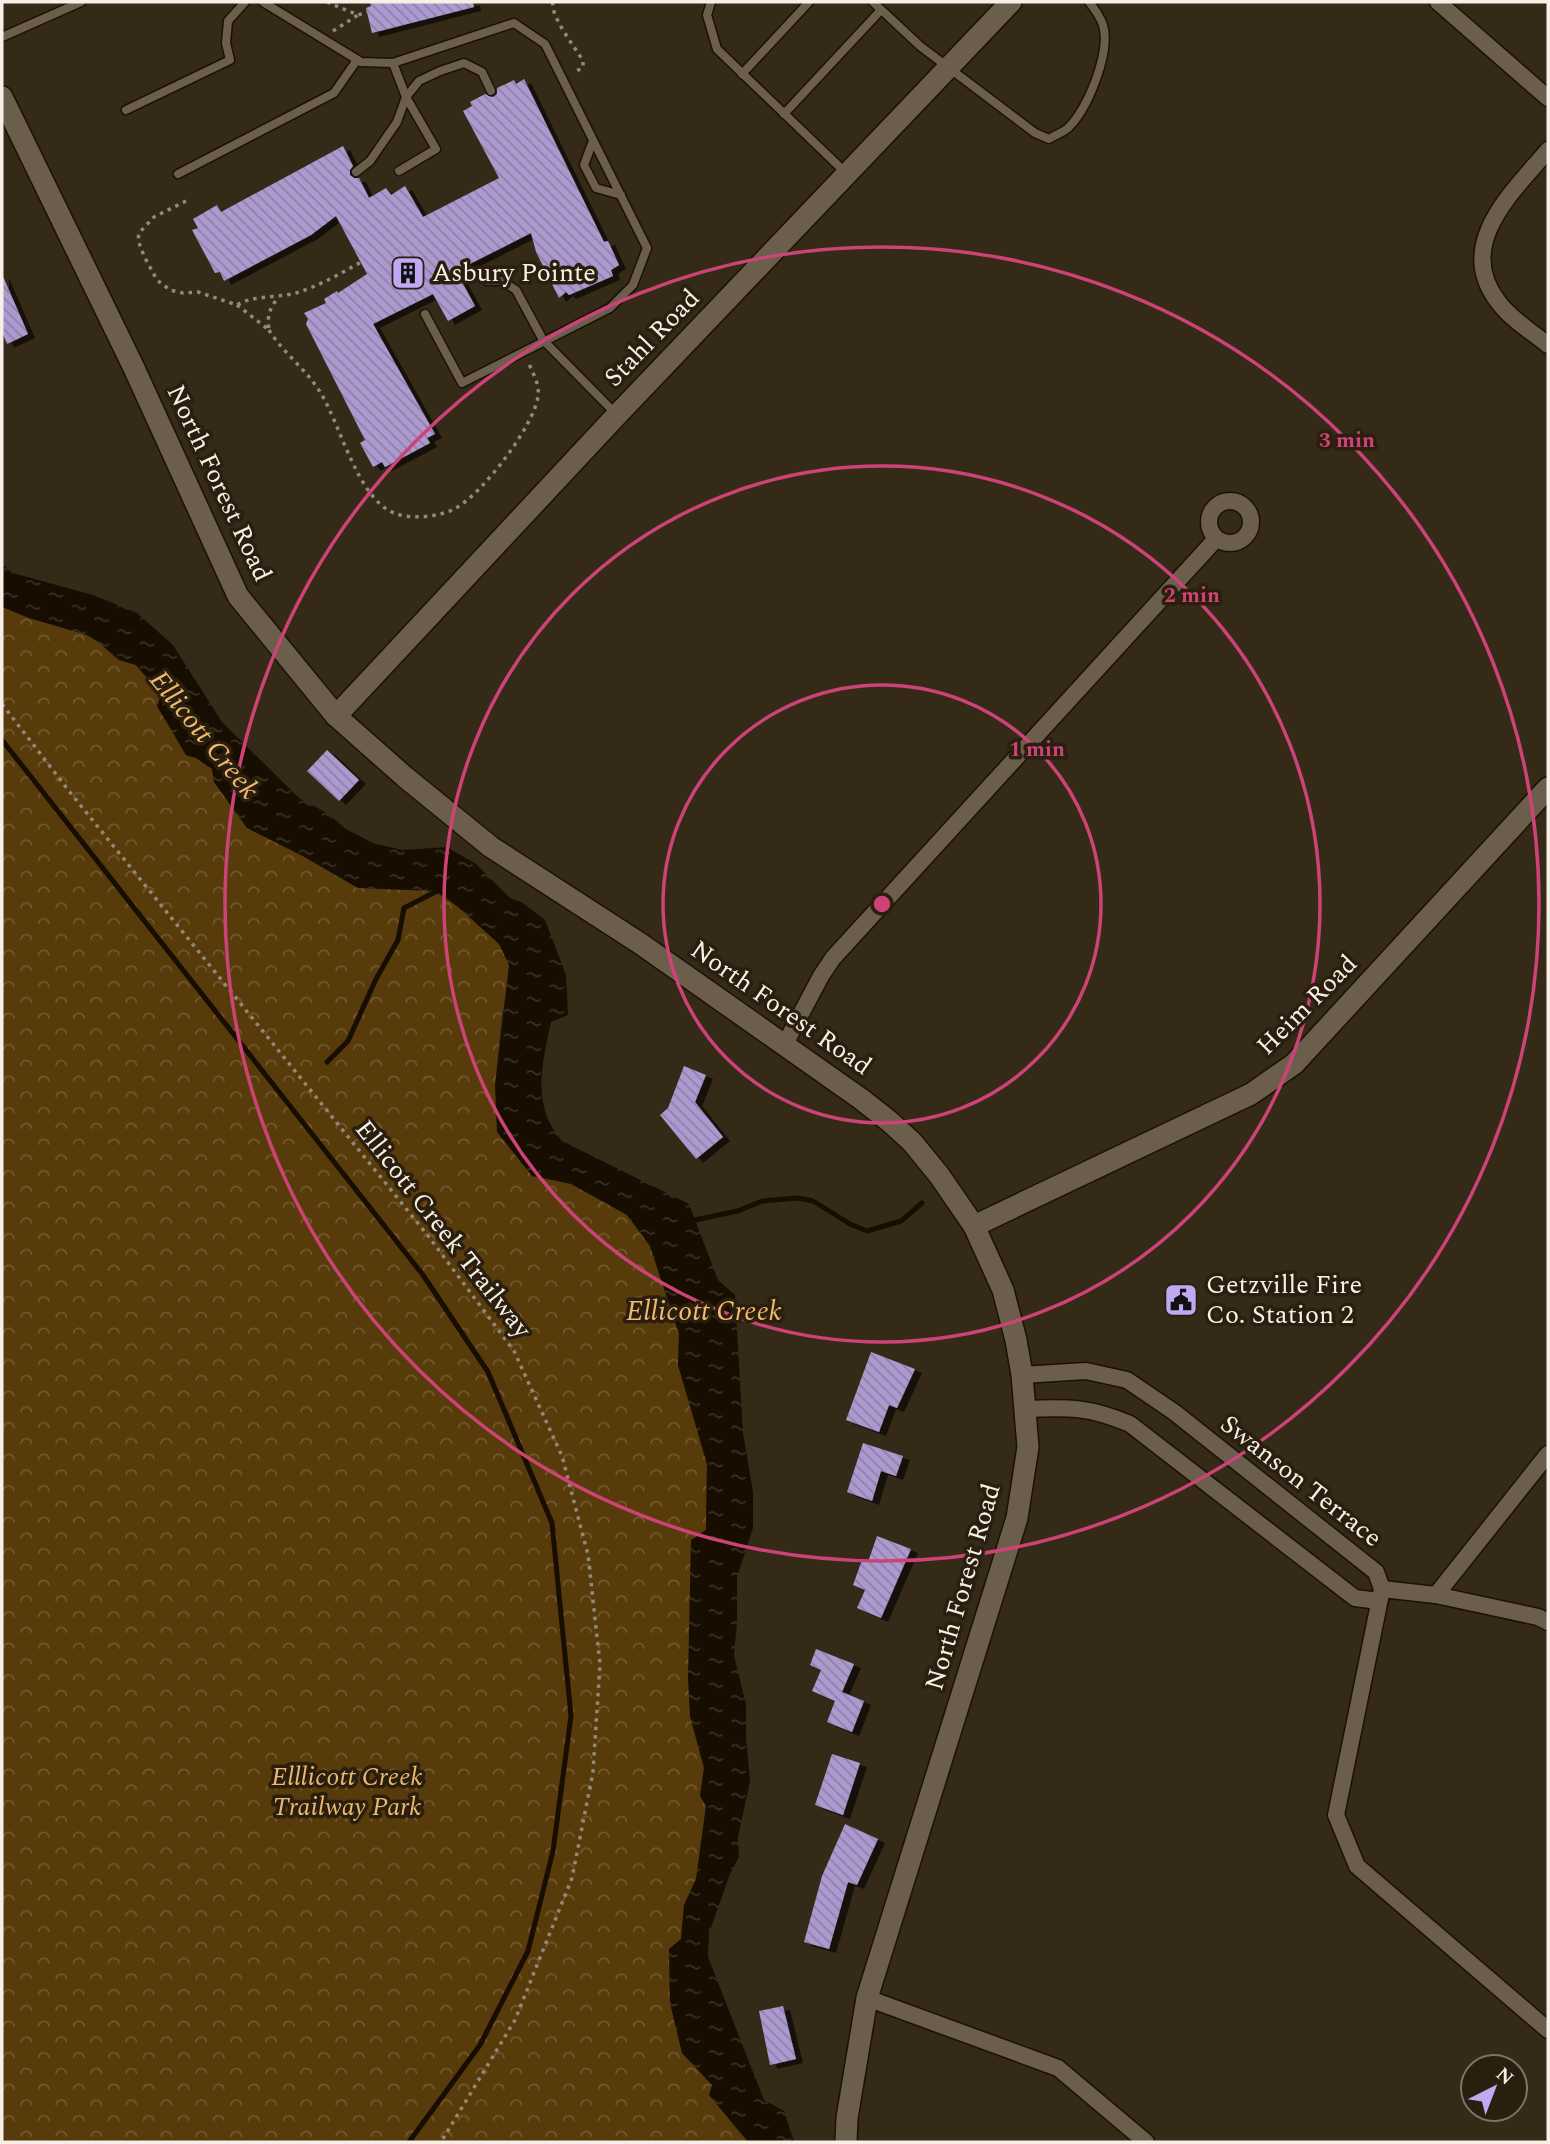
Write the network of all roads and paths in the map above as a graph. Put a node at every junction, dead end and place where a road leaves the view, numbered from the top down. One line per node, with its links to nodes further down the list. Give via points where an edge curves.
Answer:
1 (81, 2): 16 (lane)
2 (245, 2): 26 (lane, via 228,21 230,60)
3 (263, 2): 17 (lane)
4 (327, 2): 14 (path)
5 (553, 2): 20 (path, via 555,17 583,61)
6 (711, 2): 21 (lane, via 707,15 717,49)
7 (809, 2): 21 (lane)
8 (873, 2): 12 (lane)
9 (1011, 2): 19 (street, Stahl Road)
10 (1088, 2): 19 (lane, via 1103,27 1104,48 1096,80 1068,128 1049,139)
11 (1438, 2): 25 (street)
12 (881, 10): 19 (lane); 27 (lane)
13 (367, 12): 14 (path)
14 (358, 15): 15 (path)
15 (332, 31)
16 (2, 37)
17 (357, 60): 18 (lane); 32 (lane, via 334,93)
18 (393, 63): 24 (lane); 28 (lane, via 513,23 545,44)
19 (948, 67): 33 (street, Stahl Road)
20 (578, 71)
21 (742, 74): 27 (lane)
22 (491, 91): 24 (lane, via 482,72 464,63 419,81)
23 (2, 97): 48 (street, North Forest Road, via 239,596)
24 (406, 97): 30 (lane, via 436,149); 31 (lane, via 397,122 370,161)
25 (1548, 98)
26 (126, 110)
27 (784, 114): 33 (lane)
28 (593, 141): 34 (lane); 34 (lane, via 584,165 596,188)
29 (1548, 150): 43 (street, via 1496,213 1483,248 1489,286 1499,303)
30 (399, 170)
31 (356, 172)
32 (178, 174)
33 (847, 174): 45 (street, Stahl Road)
34 (621, 195): 42 (lane, via 648,248 633,285 610,309)
35 (186, 201): 39 (path, via 154,217 139,233 144,257 157,280 170,290 198,292)
36 (360, 262): 38 (path, via 323,282)
37 (487, 281): 42 (lane, via 502,281 516,290)
38 (279, 296): 39 (path); 41 (path, via 267,318)
39 (237, 305): 41 (path)
40 (425, 314): 44 (lane, via 462,383)
41 (269, 330): 44 (path, via 318,388 369,493 394,513 411,517 454,510 492,474 522,435 538,396)
42 (543, 340): 44 (lane); 45 (lane)
43 (1548, 345)
44 (523, 351)
45 (617, 415): 48 (street, Stahl Road)
46 (1216, 539): 50 (street, via 833,958)
47 (2, 704): 60 (path, Ellicott Creek Trailway, via 507,1340 562,1456 588,1555 600,1664 593,1772 572,1878 514,2020)
48 (336, 716): 50 (street, North Forest Road, via 491,847)
49 (1548, 788): 51 (street, Heim Road, via 1294,1064 1251,1094)
50 (785, 1044): 51 (street, North Forest Road, via 897,1128 939,1175)
51 (974, 1226): 52 (street, North Forest Road, via 1003,1290)
52 (1022, 1375): 53 (street, North Forest Road); 55 (street, Swanson Terrace, via 1086,1371 1127,1380 1376,1572)
53 (1026, 1409): 55 (street, Swanson Terrace, via 1072,1407 1103,1412 1130,1424 1355,1598); 58 (street, North Forest Road, via 1028,1447 1017,1518)
54 (1548, 1454): 56 (street)
55 (1380, 1595): 56 (street, Swanson Terrace); 59 (street, via 1336,1815 1357,1866)
56 (1436, 1595): 57 (street, Swanson Terrace)
57 (1548, 1622)
58 (867, 1998): 61 (street, North Forest Road); 62 (street, via 1058,2068)
59 (1548, 2030)
60 (441, 2142)
61 (846, 2142)
62 (1146, 2142)

